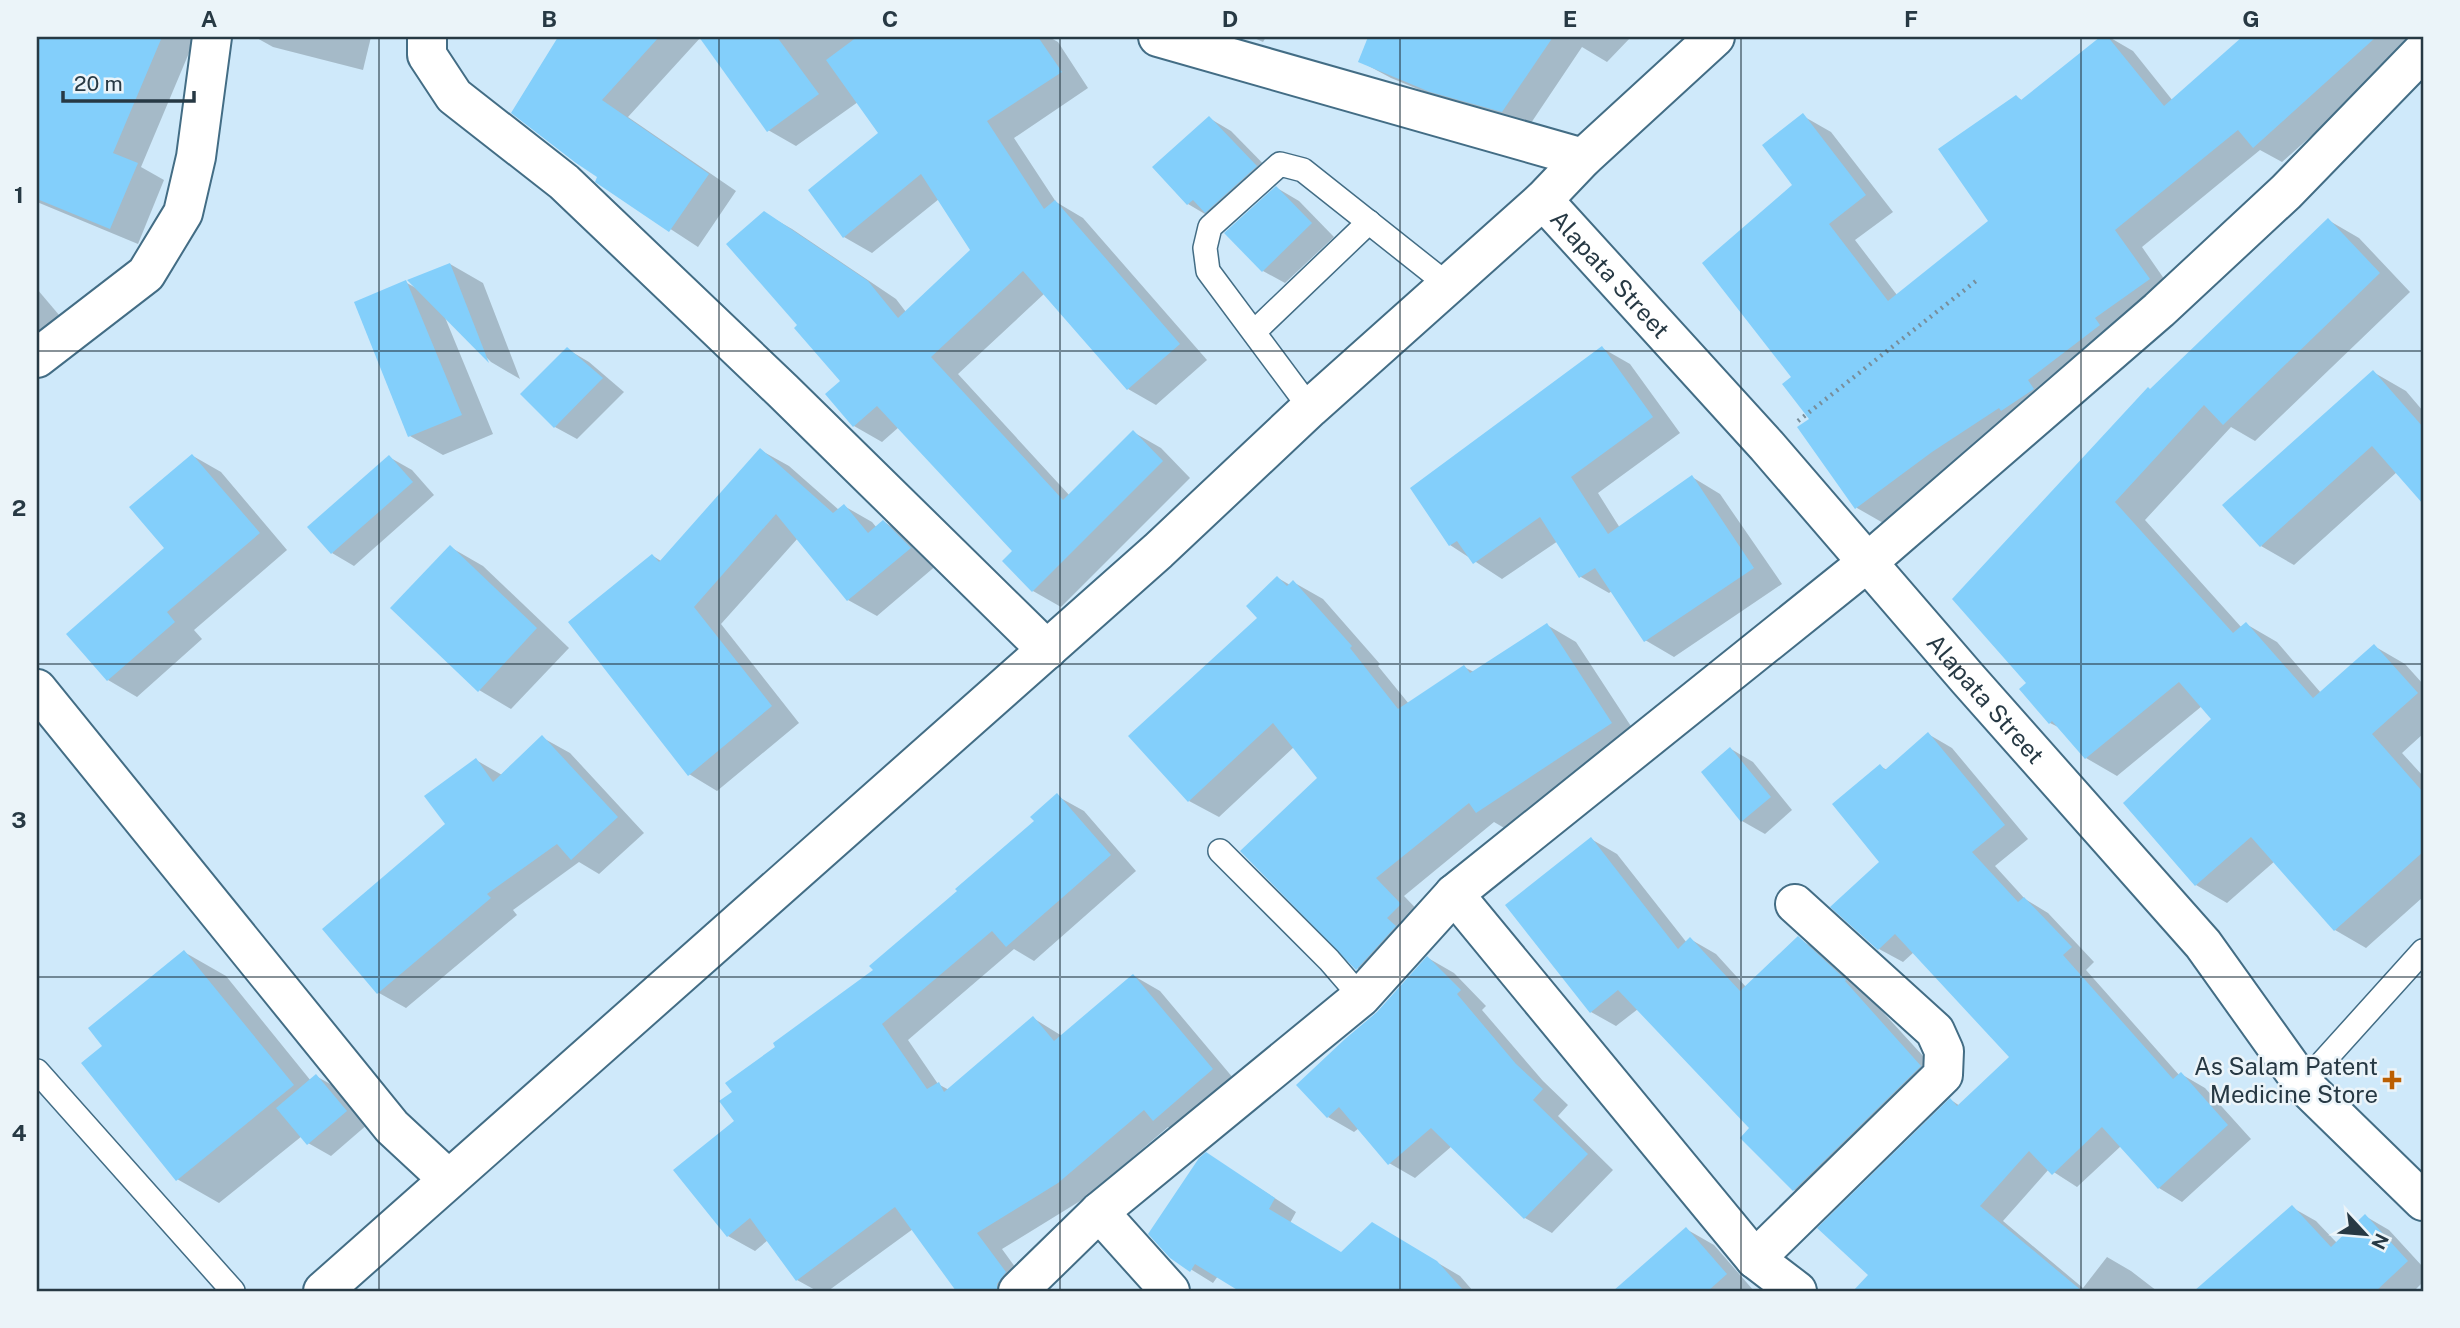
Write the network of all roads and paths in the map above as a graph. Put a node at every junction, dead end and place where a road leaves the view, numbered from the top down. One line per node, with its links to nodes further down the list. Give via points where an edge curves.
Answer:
1 (212, 37): 12 (street, via 196,157 183,213 146,274)
2 (427, 37): 16 (street, via 427,55 454,96 564,182)
3 (1158, 37): 6 (street)
4 (1715, 37): 6 (street)
5 (2423, 51): 15 (street, via 2286,192 2159,310)
6 (1583, 158): 7 (street)
7 (1543, 200): 10 (street); 14 (street, Alapata Street)
8 (1369, 222): 10 (lane); 11 (lane); 11 (lane, via 1303,170 1280,164 1210,227 1205,248 1209,271)
9 (1976, 281): 14 (path)
10 (1448, 285): 13 (street)
11 (1254, 332): 13 (lane)
12 (37, 358)
13 (1310, 408): 16 (street)
14 (1767, 446): 15 (street, Alapata Street)
15 (1869, 561): 19 (street); 24 (street, Alapata Street, via 2203,944)
16 (1047, 650): 25 (street)
17 (37, 688): 25 (street, via 393,1127)
18 (1220, 851): 22 (lane)
19 (1454, 894): 22 (street); 28 (street)
20 (1795, 904): 28 (street, via 1935,1031 1944,1051 1943,1075)
21 (2423, 951): 24 (lane)
22 (1361, 997): 27 (street)
23 (37, 1071): 29 (lane)
24 (2303, 1084): 26 (street, Alapata Street)
25 (448, 1179): 30 (street)
26 (2423, 1201)
27 (1099, 1212): 31 (street); 32 (street)
28 (1755, 1259): 33 (street)
29 (233, 1291)
30 (323, 1291)
31 (1018, 1291)
32 (1170, 1291)
33 (1797, 1291)

